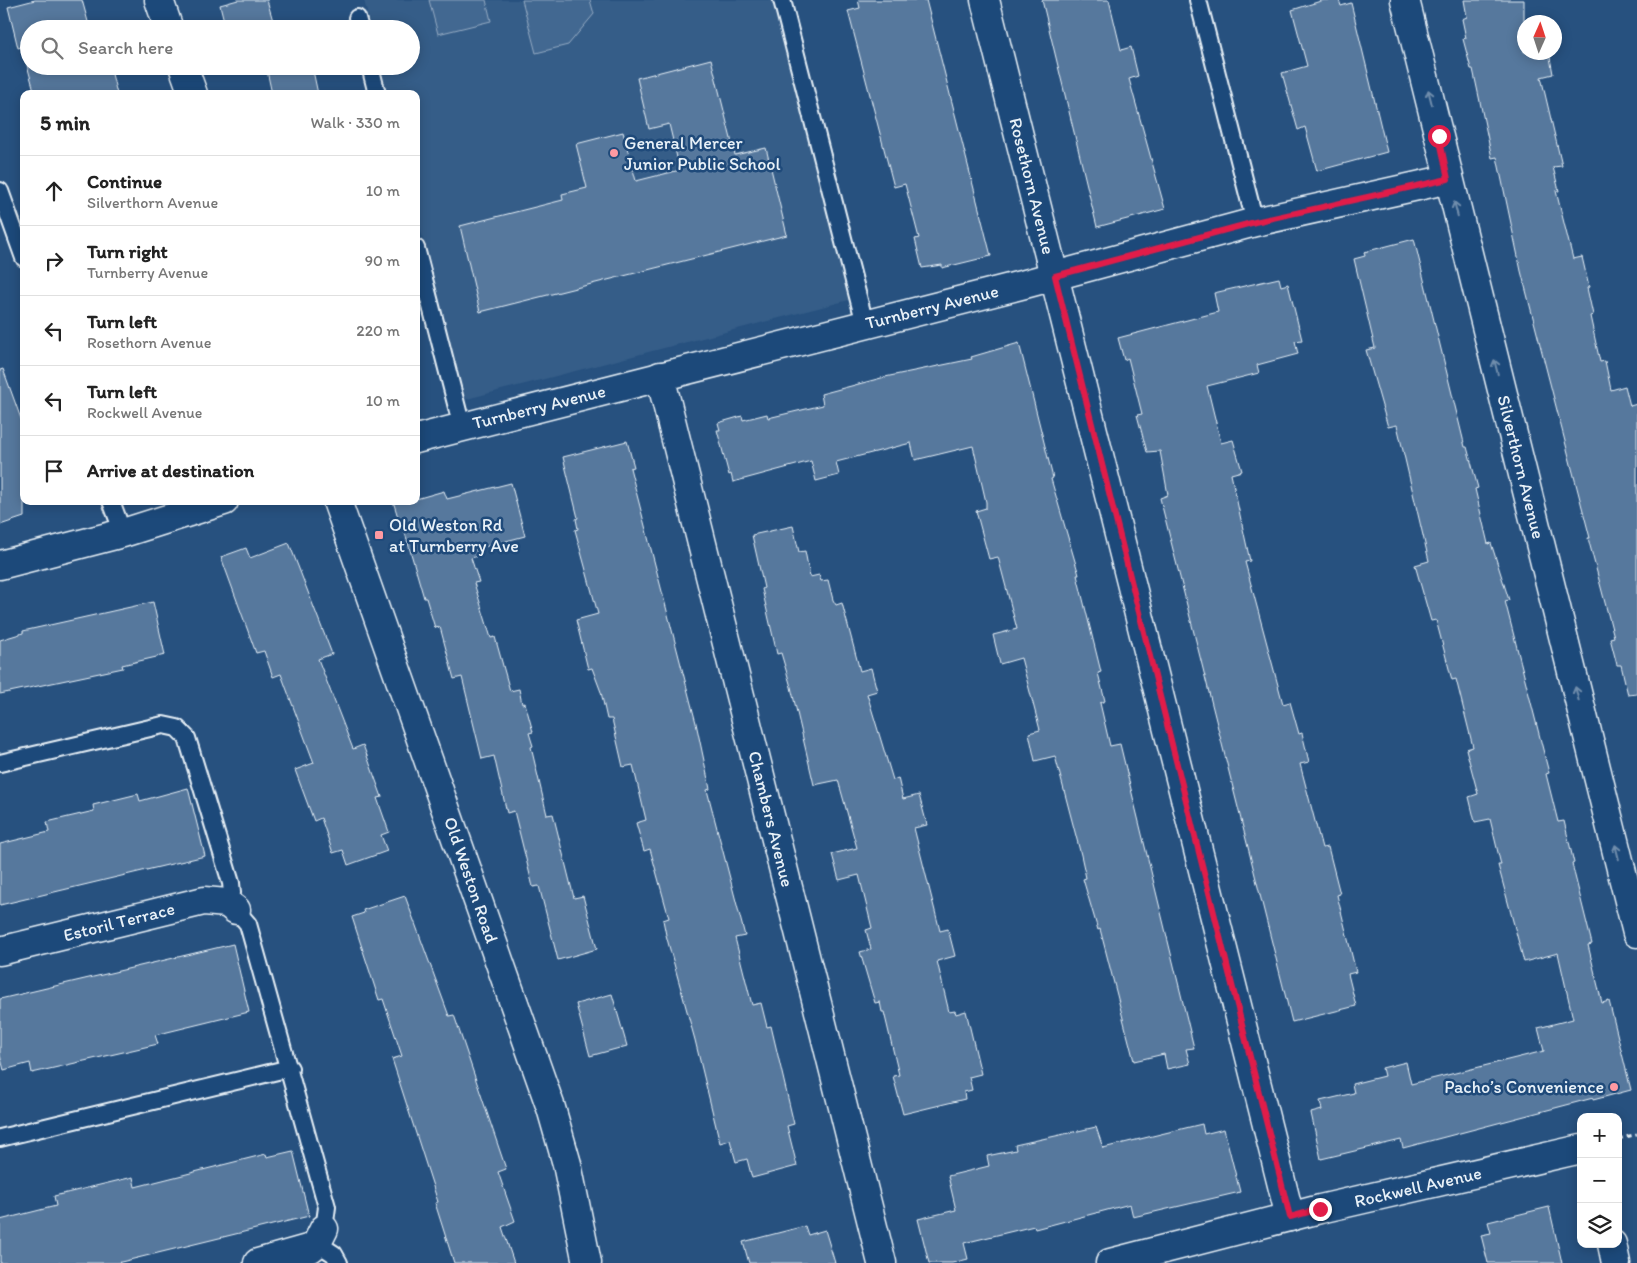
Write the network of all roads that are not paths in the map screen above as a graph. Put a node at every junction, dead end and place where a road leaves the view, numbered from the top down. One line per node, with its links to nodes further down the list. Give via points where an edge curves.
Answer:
1 (159, 0): 6 (street)
2 (782, 0): 17 (lane)
3 (985, 0): 16 (street, Rosethorn Avenue)
4 (1198, 0): 13 (lane)
5 (1405, 0): 11 (street, Silverthorn Avenue, one-way to 5)
6 (166, 20)
7 (186, 75): 9 (street)
8 (372, 75): 10 (lane)
9 (192, 90)
10 (376, 90)
11 (1448, 179): 13 (street, Turnberry Avenue); 28 (street, Silverthorn Avenue, one-way to 11)
12 (0, 192): 14 (lane)
13 (1255, 222): 16 (street, Turnberry Avenue)
14 (20, 247)
15 (420, 263): 19 (lane)
16 (1055, 276): 17 (street, Turnberry Avenue); 33 (street, Rosethorn Avenue)
17 (865, 324): 18 (street, Turnberry Avenue)
18 (660, 376): 19 (street, Turnberry Avenue); 39 (street, Chambers Avenue)
19 (462, 426): 20 (street, Turnberry Avenue)
20 (420, 438)
21 (112, 505): 24 (lane)
22 (211, 505): 24 (street)
23 (338, 505): 38 (street, Old Weston Road, via 551,1108 567,1164)
24 (123, 533): 25 (street)
25 (0, 565)
26 (0, 763): 27 (lane, via 163,725 177,728 187,738 232,883)
27 (231, 907): 29 (street, Estoril Terrace, via 204,901); 30 (lane, via 248,924)
28 (1637, 933)
29 (0, 951)
30 (290, 1068): 31 (lane); 34 (lane, via 327,1207)
31 (0, 1138)
32 (1577, 1150): 33 (street, Rockwell Avenue)
33 (1290, 1217): 40 (street, Rockwell Avenue)
34 (321, 1236): 36 (street, via 305,1251); 37 (lane)
35 (1613, 1248): 41 (street)
36 (258, 1263)
37 (339, 1263)
38 (587, 1263)
39 (882, 1263)
40 (1110, 1263)
41 (1616, 1263)

